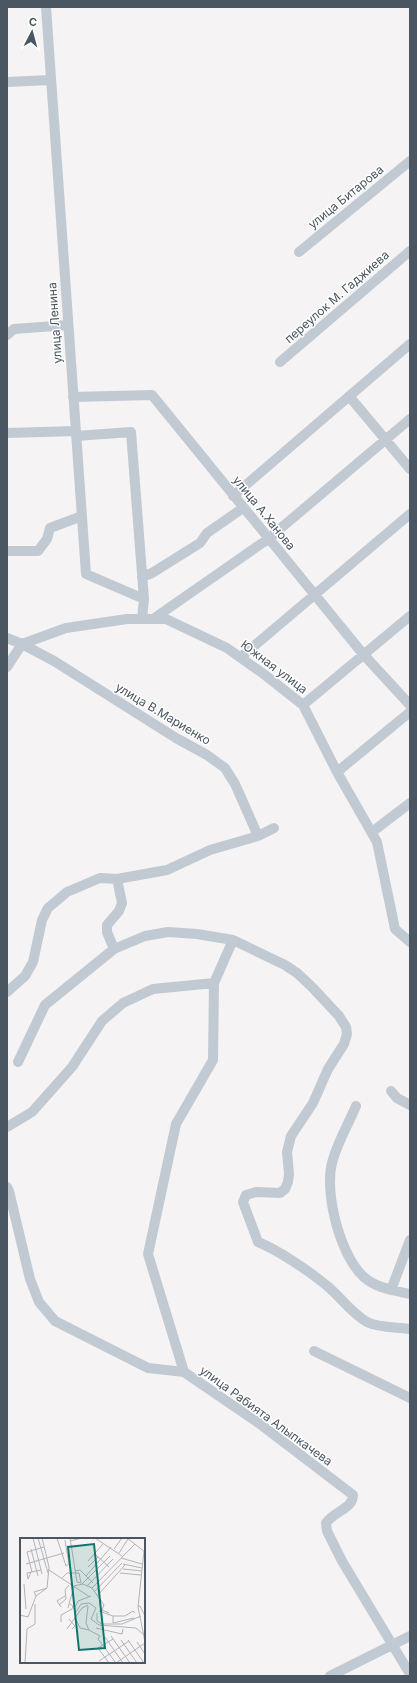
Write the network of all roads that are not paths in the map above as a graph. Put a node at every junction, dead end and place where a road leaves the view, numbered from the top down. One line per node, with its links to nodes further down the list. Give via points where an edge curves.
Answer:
1 (46, 7): 2 (street, улица Ленина)
2 (50, 80): 3 (street); 7 (street, улица Ленина)
3 (7, 82)
4 (410, 161): 6 (street, улица Битарова)
5 (410, 251): 10 (street, переулок М. Гаджиева)
6 (299, 252)
7 (68, 325): 8 (street, via 14,329); 12 (street, улица Ленина)
8 (7, 335)
9 (410, 344): 11 (street)
10 (280, 362)
11 (349, 396): 16 (street); 18 (street)
12 (73, 397): 15 (street, улица Ленина); 18 (street, улица А.Ханова, via 152,395)
13 (410, 419): 16 (street)
14 (7, 433): 15 (street)
15 (76, 433): 21 (street, улица Ленина); 24 (street, via 131,432)
16 (386, 440): 17 (street); 22 (street)
17 (410, 469)
18 (233, 496): 19 (street, улица А.Ханова)
19 (243, 508): 22 (street, улица А.Ханова); 24 (street, via 207,533 200,543)
20 (410, 514): 25 (street)
21 (82, 516): 23 (street, via 50,528 47,539 38,551); 26 (street, улица Ленина, via 86,574)
22 (268, 539): 25 (street, улица А.Ханова); 29 (street)
23 (7, 551)
24 (142, 577): 26 (street)
25 (314, 595): 32 (street, улица А.Ханова); 33 (street)
26 (144, 599): 28 (street)
27 (410, 616): 32 (street)
28 (142, 619): 29 (street, Южная улица); 31 (street, Южная улица, via 127,618 66,628)
29 (153, 619): 33 (street, Южная улица, via 166,619)
30 (7, 638): 31 (street, улица В.Мариенко)
31 (22, 644): 34 (street); 42 (street, улица В.Мариенко, via 54,661 225,768 235,784)
32 (363, 654): 35 (street, улица А.Ханова); 36 (street)
33 (241, 657): 36 (street, Южная улица)
34 (7, 667)
35 (410, 705)
36 (303, 706): 38 (street, Южная улица)
37 (410, 712): 38 (street)
38 (338, 772): 41 (street, Южная улица)
39 (410, 803): 41 (street)
40 (274, 828): 42 (street)
41 (372, 832): 45 (street, Южная улица, via 378,842 395,929)
42 (258, 836): 43 (street, via 210,850 167,870)
43 (117, 879): 46 (street, via 122,903 119,911 107,925); 48 (street, via 100,878 55,900 42,920 33,962 26,976)
44 (233, 940): 46 (street, via 168,932 145,936); 47 (street); 58 (street, via 298,973 339,1016 347,1034 344,1044 291,1136 287,1152 289,1174 285,1189 280,1193 256,1192 246,1195 243,1202 258,1242 270,1247 326,1285 368,1323)
45 (410, 942)
46 (114, 949): 49 (street, via 45,1005)
47 (214, 983): 53 (street, via 153,990 123,1003 102,1021 72,1067 32,1112); 60 (street, улица Рабията Алыпкачева, via 213,1060 176,1124 148,1254)
48 (7, 992)
49 (18, 1062)
50 (391, 1091): 51 (street, via 397,1098)
51 (410, 1105)
52 (356, 1106): 56 (street, via 332,1163 330,1192 341,1242 350,1260 368,1281)
53 (7, 1127)
54 (7, 1188): 60 (street, via 30,1279 39,1302 55,1321 148,1368)
55 (410, 1240): 56 (street)
56 (391, 1290): 57 (street)
57 (410, 1294)
58 (410, 1329)
59 (314, 1351): 61 (street)
60 (184, 1372): 63 (street, улица Рабията Алыпкачева, via 260,1424 353,1495 350,1505 331,1516 326,1523 327,1531 342,1561)
61 (410, 1398)
62 (410, 1636): 63 (street)
63 (393, 1644): 64 (street, улица Рабията Алыпкачева); 65 (street)
64 (410, 1674)
65 (330, 1676)

